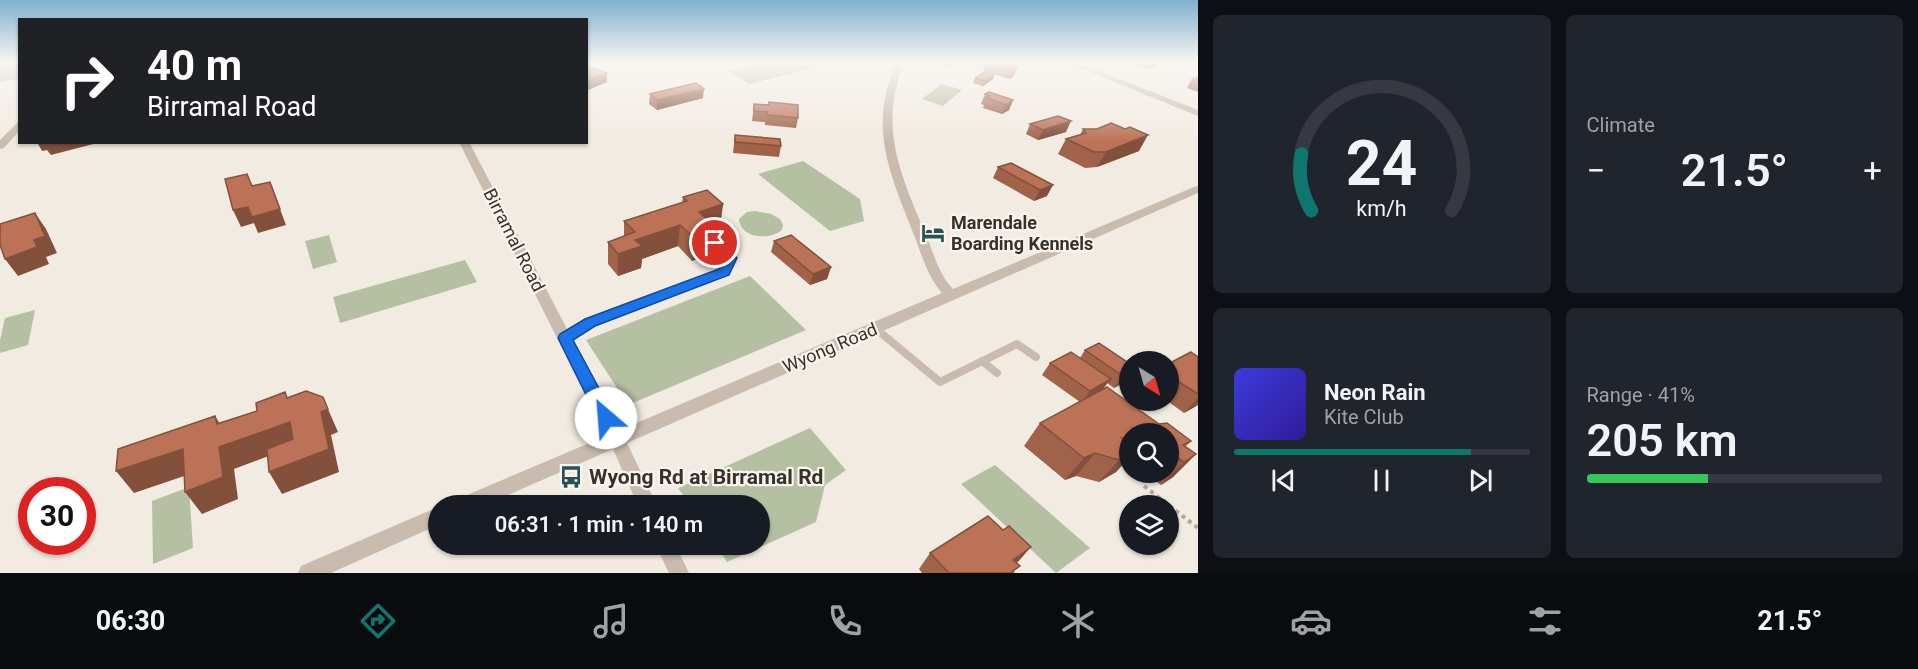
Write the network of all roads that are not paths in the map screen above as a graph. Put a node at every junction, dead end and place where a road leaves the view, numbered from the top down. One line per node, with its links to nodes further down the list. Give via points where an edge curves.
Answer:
1 (890, 89): 9 (street, via 887,103 890,155 895,172 937,277)
2 (1137, 89): 3 (street)
3 (1198, 113)
4 (18, 125): 6 (street)
5 (465, 144): 11 (street, Birramal Road)
6 (0, 146)
7 (1198, 189): 9 (street, Wyong Road)
8 (715, 243): 11 (lane, via 730,258 724,272 590,322)
9 (952, 296): 10 (street, Wyong Road)
10 (876, 328): 13 (lane, via 940,382); 15 (street, Wyong Road)
11 (565, 338): 15 (street, Birramal Road)
12 (1036, 357): 13 (lane, via 1017,344)
13 (982, 362): 14 (lane)
14 (997, 373)
15 (616, 438): 16 (street, Wyong Road); 17 (street, Birramal Road)
16 (487, 495)
17 (643, 495)
18 (428, 520): 20 (street)
19 (670, 555): 21 (street)
20 (308, 573)
21 (679, 573)

